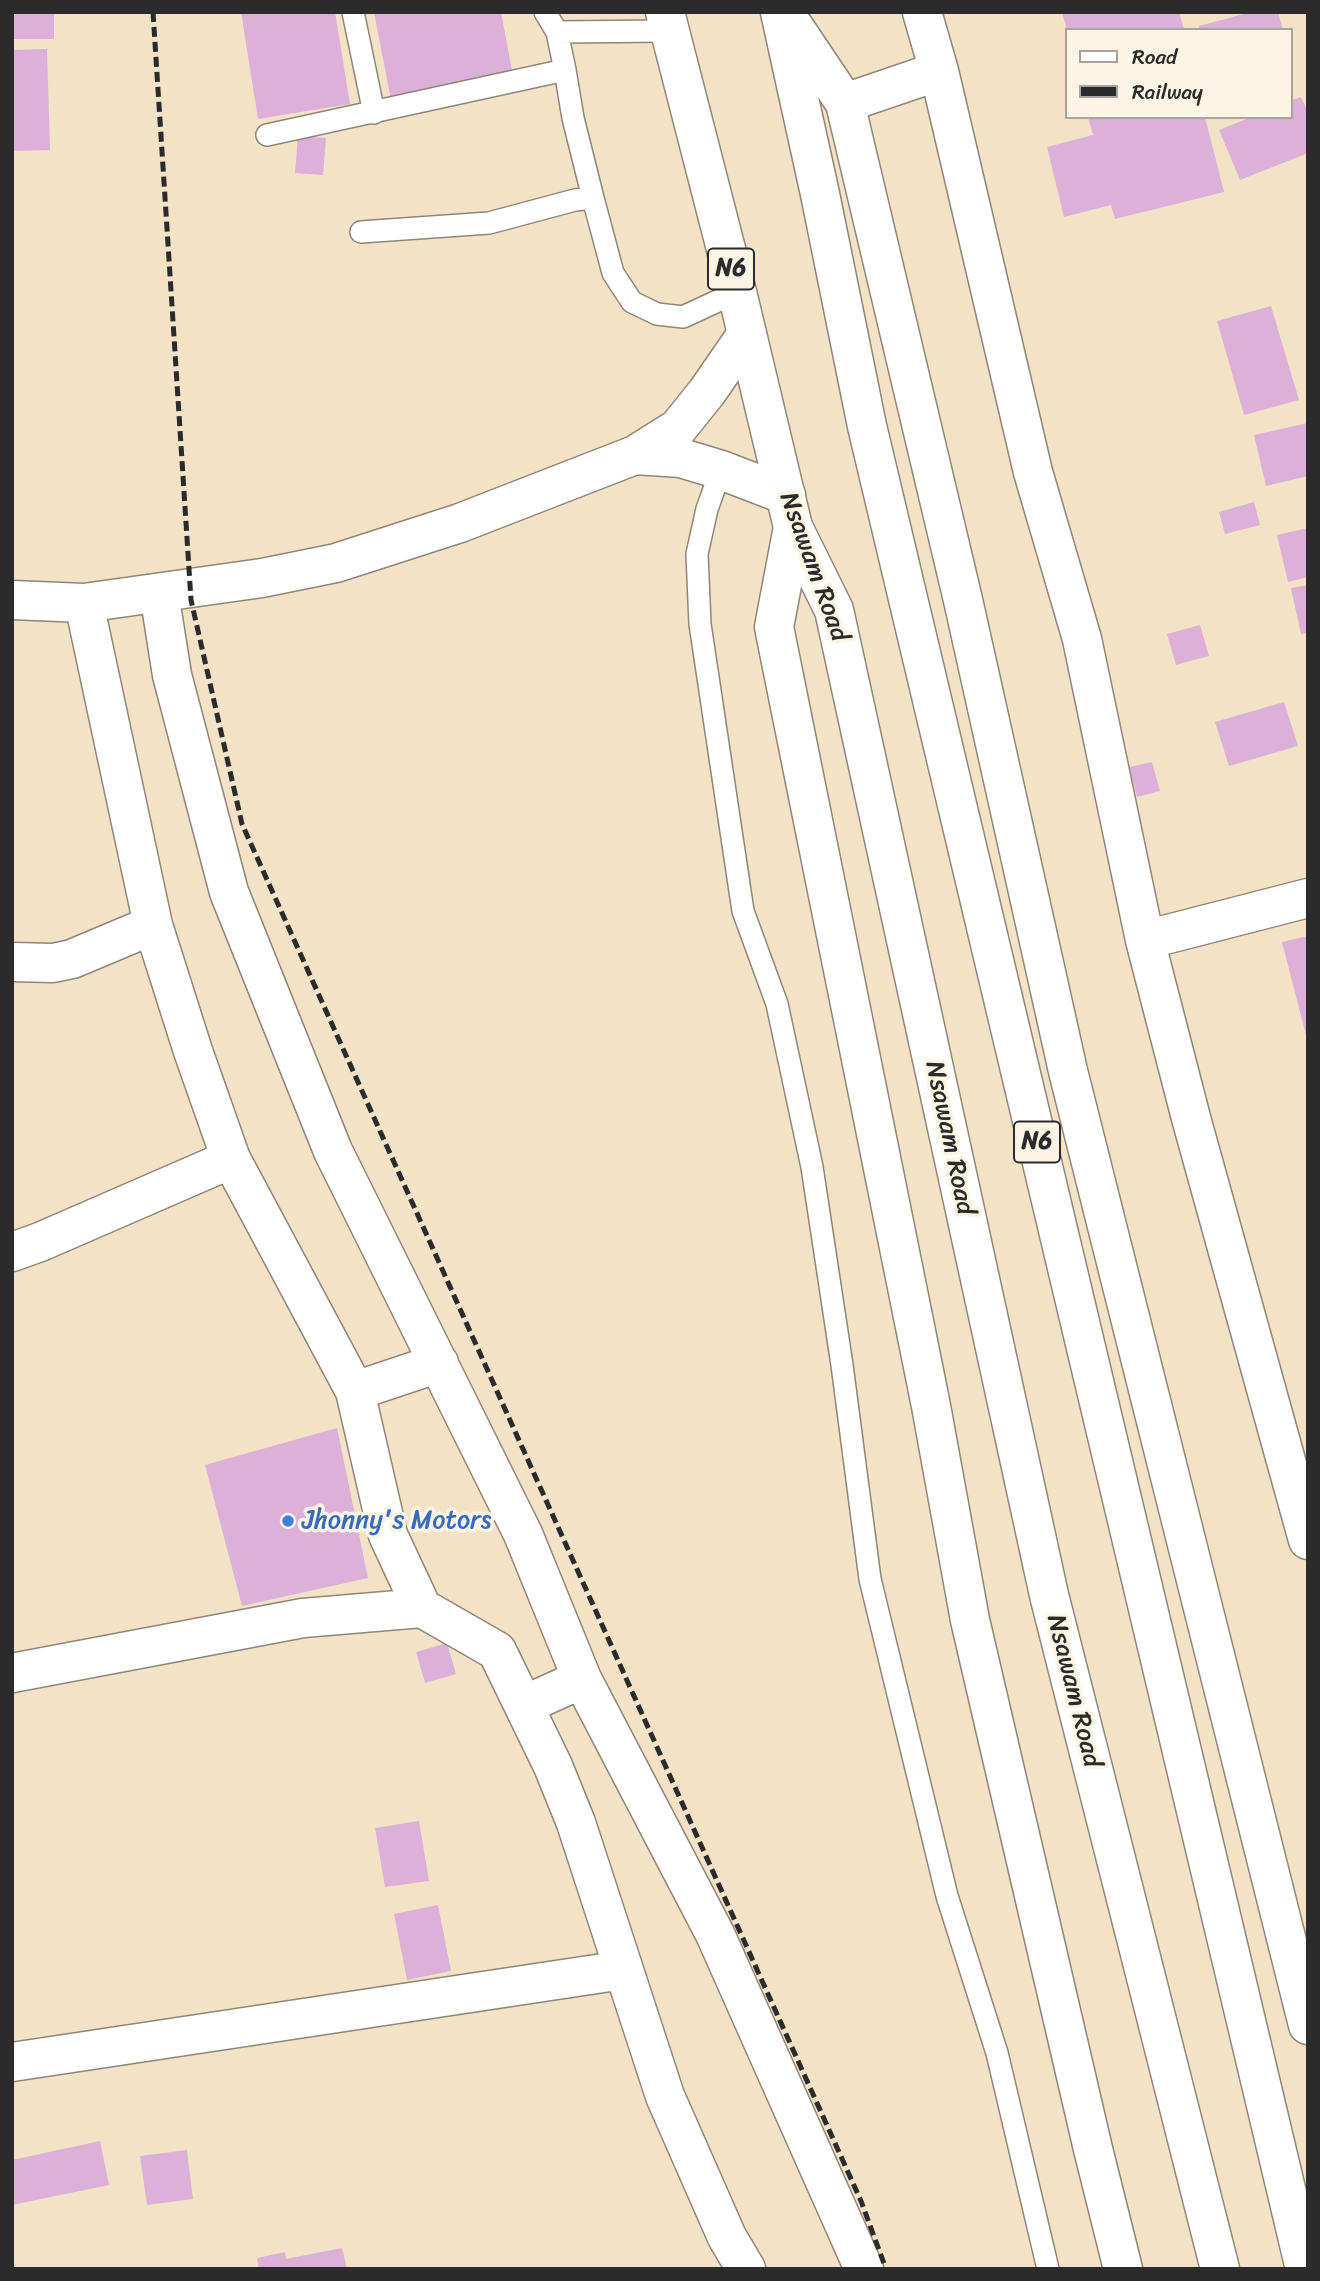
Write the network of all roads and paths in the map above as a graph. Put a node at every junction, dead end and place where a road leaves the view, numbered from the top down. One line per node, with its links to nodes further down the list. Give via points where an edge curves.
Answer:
1 (353, 12): 10 (lane)
2 (545, 12): 6 (lane)
3 (782, 12): 9 (main road); 43 (main road, N6, via 867,426)
4 (922, 12): 8 (main road)
5 (667, 21): 6 (lane); 14 (main road, Nsawam Road / N6)
6 (557, 32): 7 (lane)
7 (565, 70): 10 (lane); 12 (lane)
8 (939, 71): 9 (main road); 24 (main road, via 1033,472 1082,639)
9 (845, 103): 36 (main road, via 1068,1071)
10 (374, 113): 11 (lane)
11 (267, 135)
12 (593, 198): 13 (lane, via 489,223); 14 (lane, via 613,273 632,302 657,314 683,317)
13 (361, 232)
14 (737, 292): 15 (main road, Nsawam Road / N6)
15 (747, 334): 16 (main road, via 678,428); 18 (main road, Nsawam Road / N6)
16 (635, 455): 17 (main road, via 681,458); 19 (main road, via 460,523 336,564)
17 (721, 470): 18 (main road); 40 (lane, via 697,554 700,624 743,911 777,1004 812,1167 870,1579 947,1896 997,2053)
18 (789, 511): 41 (main road, via 774,626 932,1406 970,1620); 42 (main road, Nsawam Road / N6, via 834,610 1049,1595)
19 (159, 593): 21 (main road); 28 (main road, via 172,675 229,892 333,1150)
20 (12, 600): 21 (main road)
21 (84, 603): 23 (main road)
22 (1308, 898): 24 (main road)
23 (153, 925): 25 (main road, via 72,959); 26 (main road)
24 (1145, 940): 30 (main road)
25 (12, 962)
26 (231, 1159): 27 (main road); 29 (main road)
27 (12, 1252)
28 (439, 1363): 29 (main road); 33 (main road, via 523,1534)
29 (355, 1391): 31 (main road, via 387,1535)
30 (1308, 1540)
31 (422, 1608): 32 (main road, via 303,1618); 34 (main road, via 496,1651)
32 (12, 1672)
33 (582, 1679): 34 (main road); 39 (main road, via 715,1934)
34 (524, 1705): 35 (main road, via 576,1823)
35 (624, 1969): 37 (main road); 38 (main road, via 665,2096 727,2237)
36 (1308, 2025)
37 (12, 2062)
38 (746, 2269)
39 (864, 2269)
40 (1048, 2269)
41 (1123, 2269)
42 (1220, 2269)
43 (1306, 2269)

